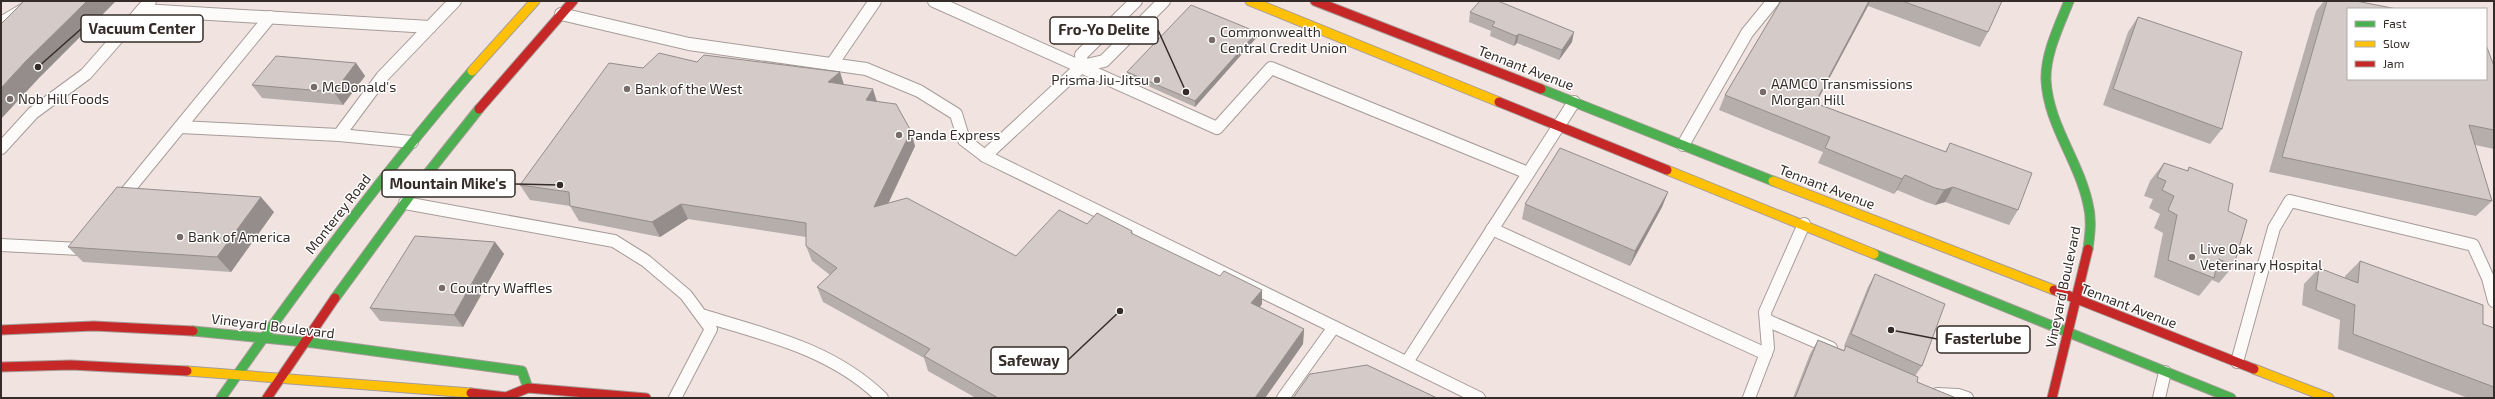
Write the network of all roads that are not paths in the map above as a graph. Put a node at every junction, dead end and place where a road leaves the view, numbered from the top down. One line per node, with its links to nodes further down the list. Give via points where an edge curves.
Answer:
1 (38, 1): 16 (lane)
2 (455, 1): 17 (lane)
3 (535, 1): 24 (main road, Monterey Road)
4 (573, 1): 14 (main road)
5 (875, 1): 18 (lane)
6 (934, 1): 19 (lane)
7 (1136, 1): 19 (lane, via 1082,55)
8 (1164, 1): 19 (lane, via 1104,62)
9 (1250, 1): 21 (main road)
10 (1315, 1): 20 (main road, Tennant Avenue)
11 (1773, 1): 25 (lane, via 1747,33)
12 (2069, 1): 35 (main road, Vineyard Boulevard, via 2046,79 2056,119 2088,195 2092,234)
13 (146, 5): 15 (lane); 26 (lane, via 86,74 33,113)
14 (561, 14): 18 (lane, via 689,44); 29 (main road)
15 (270, 17): 17 (lane); 22 (lane)
16 (1, 23)
17 (430, 26): 23 (lane, via 382,77)
18 (832, 64): 27 (lane, via 866,69 919,91 956,114 960,137 968,146)
19 (1082, 66): 27 (lane); 28 (lane, via 1217,128 1271,68)
20 (1574, 102): 21 (lane); 25 (main road, Tennant Avenue)
21 (1559, 126): 28 (lane); 31 (main road)
22 (180, 127): 23 (lane); 30 (lane)
23 (339, 135): 24 (lane)
24 (412, 142): 42 (main road, Monterey Road, via 334,241)
25 (1683, 145): 35 (main road, Tennant Avenue)
26 (1, 148)
27 (985, 156): 39 (lane)
28 (1528, 172): 32 (lane)
29 (405, 203): 37 (lane, via 614,241 646,261 686,295); 43 (main road)
30 (112, 210)
31 (1804, 224): 38 (lane, via 1766,312); 41 (main road)
32 (1492, 229): 44 (lane); 46 (lane)
33 (89, 238): 34 (lane, via 80,249)
34 (1, 245)
35 (2075, 300): 41 (main road, Vineyard Boulevard); 47 (main road, Tennant Avenue)
36 (2494, 301): 47 (lane, via 2488,278 2473,245 2290,201 2274,228)
37 (701, 316): 60 (lane, via 711,329); 61 (lane, via 812,350 869,382)
38 (1766, 320): 44 (lane); 45 (lane)
39 (1334, 327): 46 (lane); 62 (lane)
40 (1, 330): 42 (main road, Vineyard Boulevard, via 42,325 88,324)
41 (2068, 331): 49 (main road); 66 (main road, Vineyard Boulevard)
42 (263, 338): 43 (main road, Vineyard Boulevard); 50 (main road, Monterey Road)
43 (304, 342): 51 (main road); 52 (main road, Vineyard Boulevard, via 522,371)
44 (1766, 354): 64 (lane)
45 (1843, 354)
46 (1407, 362): 63 (lane)
47 (2237, 362): 69 (main road, Tennant Avenue)
48 (1, 366): 50 (main road, via 39,363 115,364)
49 (2166, 372): 67 (lane); 68 (main road)
50 (237, 374): 51 (main road); 57 (main road, Monterey Road)
51 (281, 376): 54 (main road); 58 (main road)
52 (528, 388): 54 (main road, via 506,397); 55 (main road)
53 (1922, 388): 56 (lane)
54 (425, 393)
55 (549, 394): 59 (main road)
56 (1939, 396): 65 (lane, via 1958,395)
57 (221, 398)
58 (267, 398)
59 (646, 398)
60 (675, 398)
61 (882, 398)
62 (1283, 398)
63 (1479, 398)
64 (1749, 398)
65 (1967, 398)
66 (2052, 398)
67 (2159, 398)
68 (2231, 398)
69 (2330, 398)

